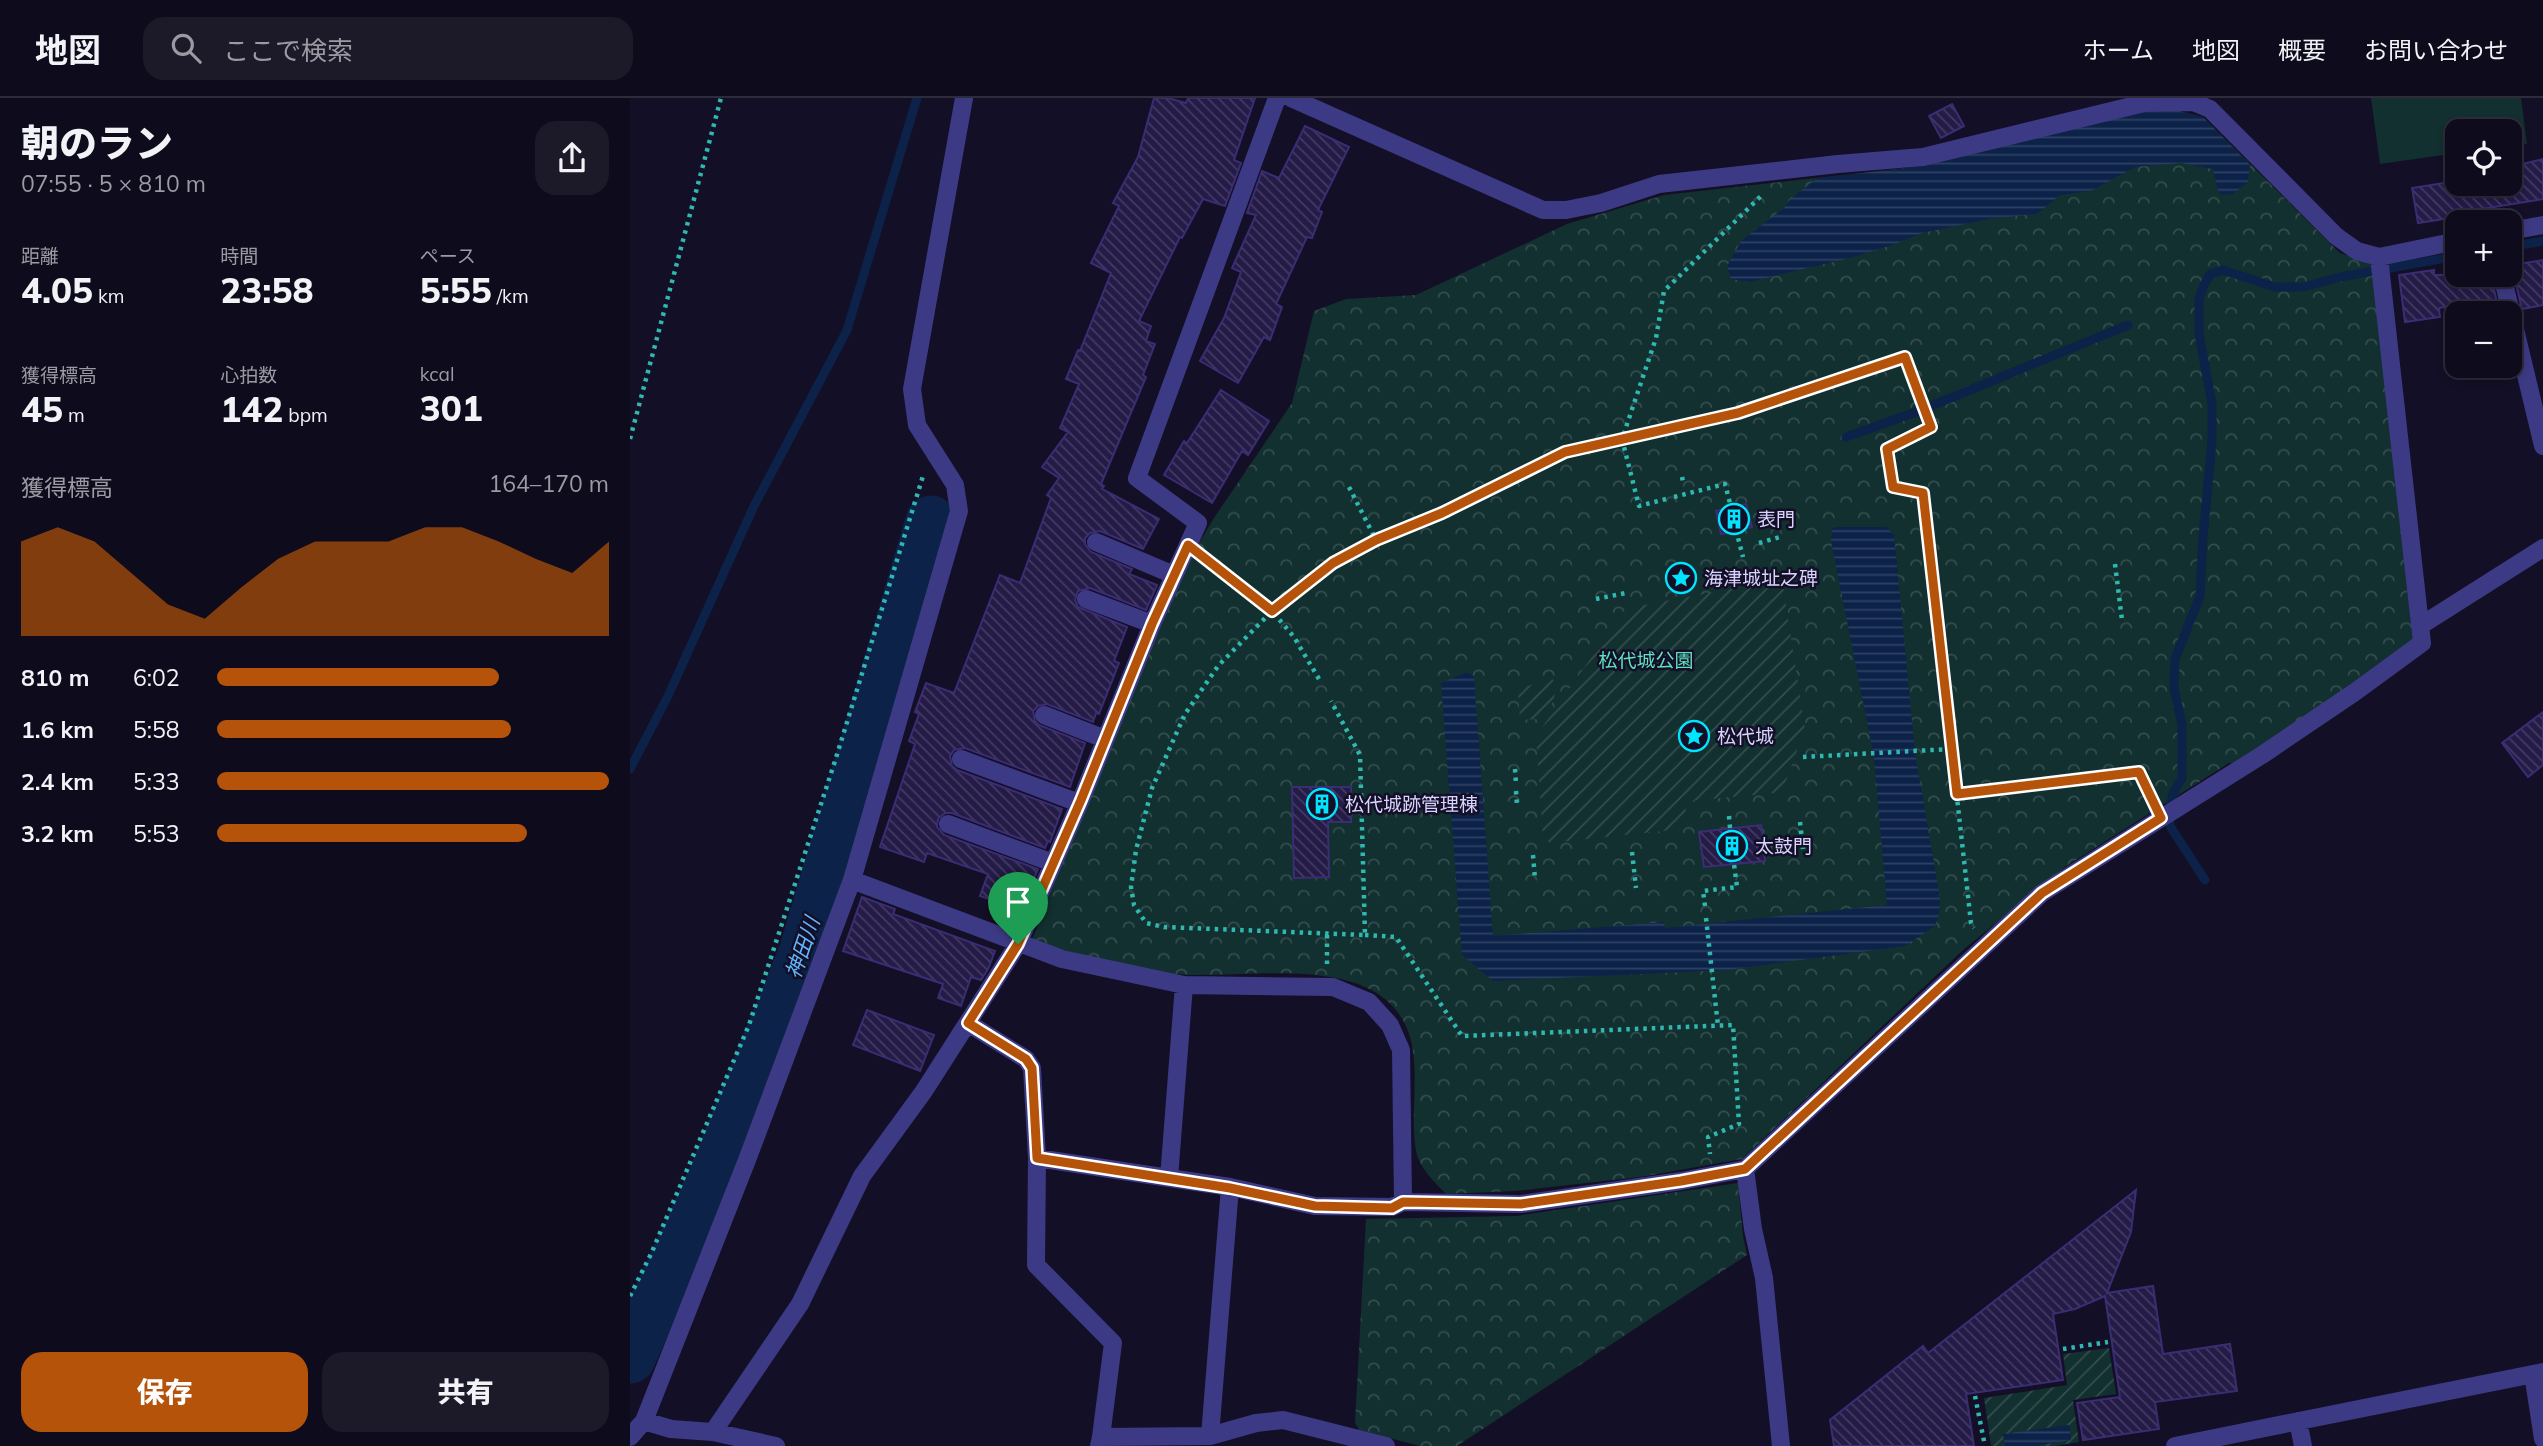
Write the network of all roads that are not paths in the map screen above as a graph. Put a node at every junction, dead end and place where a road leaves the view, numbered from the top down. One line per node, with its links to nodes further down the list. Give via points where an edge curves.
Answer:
1 (964, 98): 23 (street, via 912,388 917,425 955,485 960,511)
2 (1278, 98): 13 (street, via 1138,478 1198,523)
3 (1291, 98): 4 (street, via 1543,210 1601,203 1659,184 1923,158)
4 (2129, 102): 8 (street, via 2193,102 2210,109 2336,236 2357,251)
5 (2543, 225): 6 (street)
6 (2522, 229)
7 (2445, 243): 8 (street)
8 (2379, 257): 16 (street)
9 (2505, 287): 10 (street)
10 (2543, 446)
11 (1096, 542): 13 (street)
12 (2543, 548): 16 (street)
13 (1174, 575): 15 (street)
14 (1086, 599): 15 (street)
15 (1152, 624): 18 (street)
16 (2420, 626): 28 (street, via 2422,643 2356,692 2042,893)
17 (1044, 715): 18 (street)
18 (1105, 739): 20 (street)
19 (961, 758): 20 (street)
20 (1079, 803): 22 (street)
21 (948, 824): 22 (street)
22 (1053, 863): 24 (street)
23 (852, 880): 24 (street); 33 (street)
24 (1018, 944): 25 (street, via 1062,959); 26 (street)
25 (1184, 985): 29 (street); 31 (street, via 1333,987 1369,1002 1390,1025 1401,1050)
26 (968, 1023): 27 (street, via 1026,1059 1032,1068); 35 (street, via 862,1176 800,1304)
27 (1037, 1158): 29 (street); 40 (street, via 1036,1265 1113,1343)
28 (1745, 1169): 31 (street, via 1521,1204); 43 (street, via 1764,1278)
29 (1169, 1178): 30 (street)
30 (1230, 1188): 31 (street, via 1315,1206 1392,1208); 36 (street)
31 (1403, 1202)
32 (2538, 1373): 34 (street); 39 (street)
33 (644, 1420): 35 (street, via 671,1429); 37 (street)
34 (2298, 1420): 44 (street); 45 (street)
35 (713, 1432): 41 (street)
36 (1210, 1436): 38 (street); 40 (street)
37 (630, 1437)
38 (1229, 1438): 42 (street, via 1256,1423 1283,1420)
39 (2543, 1438)
40 (1100, 1441)
41 (776, 1446)
42 (1386, 1446)
43 (1781, 1446)
44 (2175, 1446)
45 (2303, 1446)

